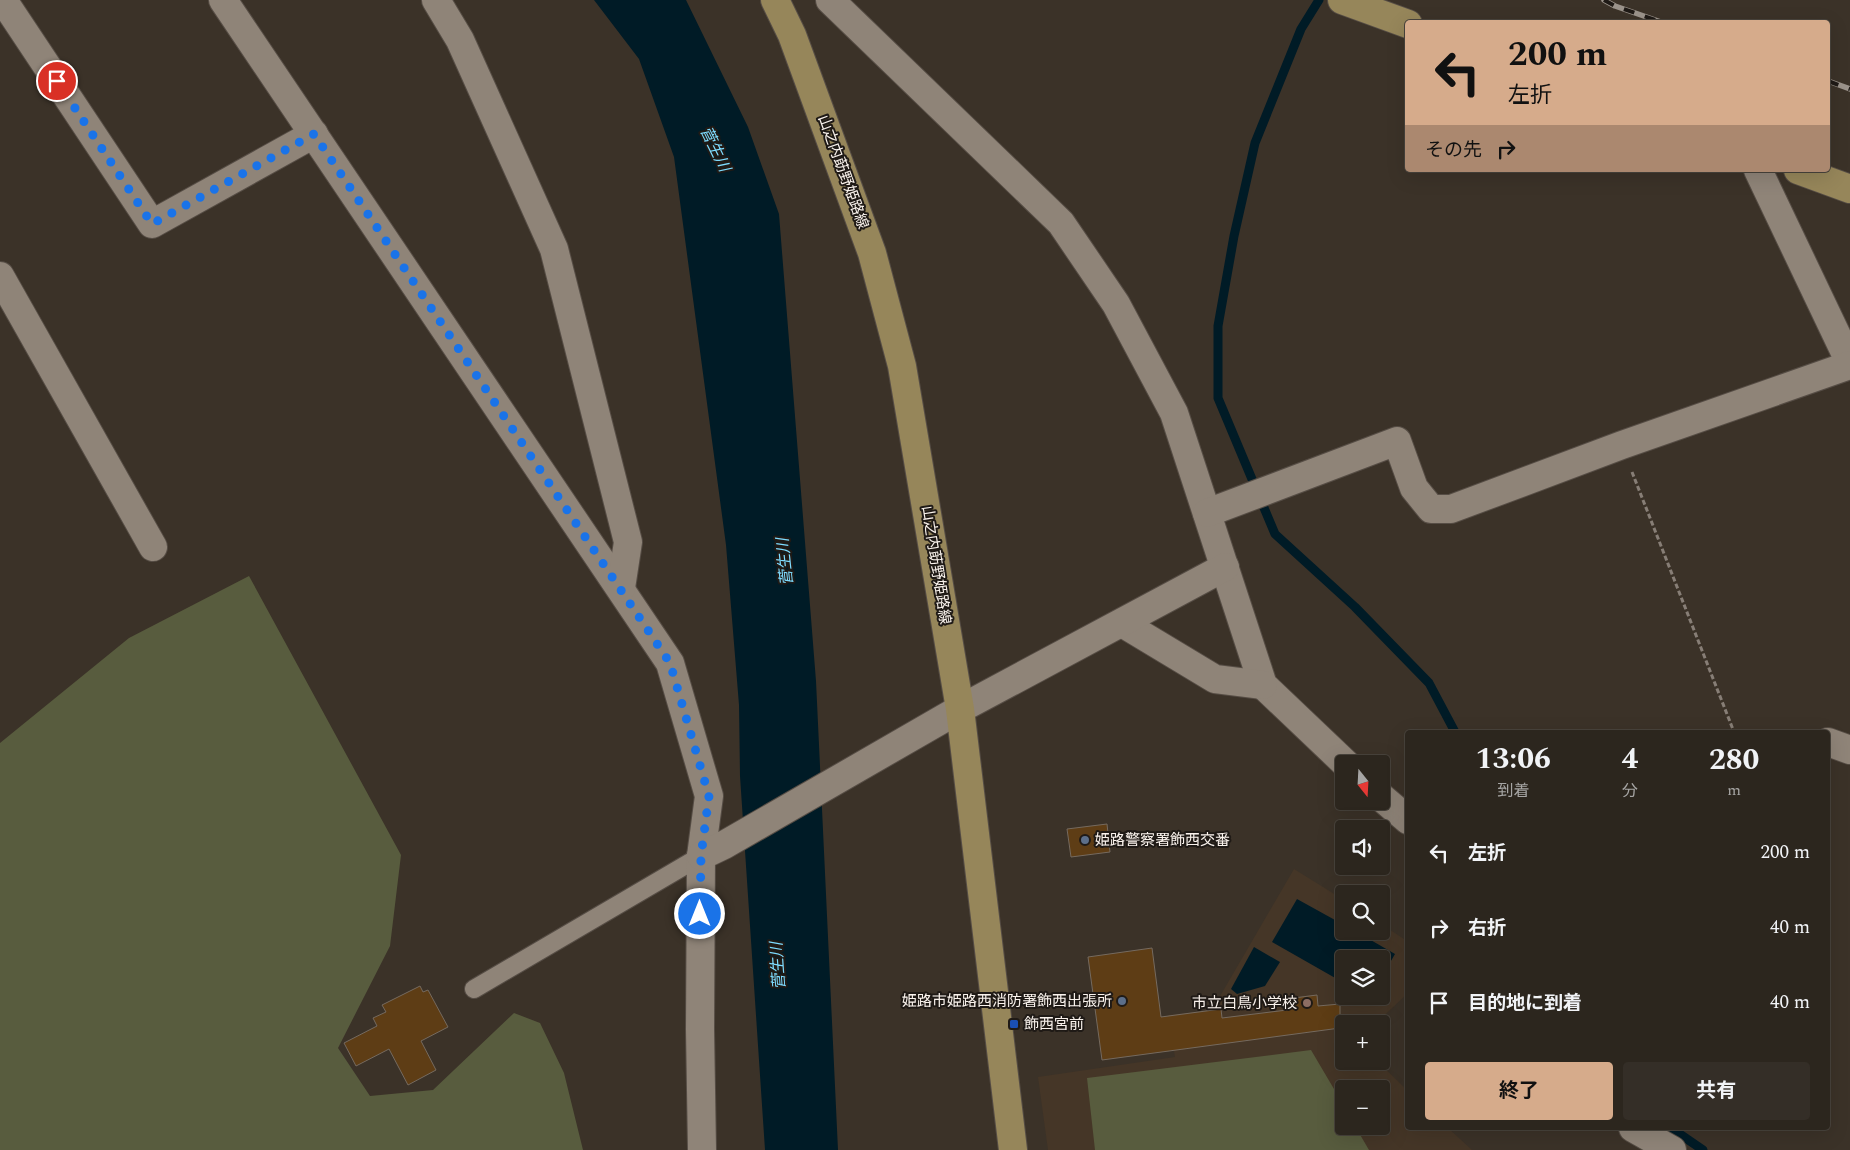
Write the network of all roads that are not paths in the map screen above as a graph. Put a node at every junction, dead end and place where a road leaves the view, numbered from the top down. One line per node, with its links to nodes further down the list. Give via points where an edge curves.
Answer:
1 (3, 0): 8 (street, via 152,224)
2 (223, 0): 8 (street)
3 (436, 0): 17 (street, via 460,40 554,249 628,542)
4 (775, 0): 20 (main road, 山之内莇野姫路線, via 802,62 872,252 902,366)
5 (830, 0): 14 (street, via 1061,223 1116,304 1174,413)
6 (1342, 0): 7 (main road)
7 (1405, 23)
8 (314, 134): 17 (street)
9 (1759, 172): 13 (street)
10 (1803, 172): 11 (main road)
11 (1850, 189)
12 (0, 276): 15 (street)
13 (1850, 364): 14 (street, via 1451,509 1432,509 1414,488 1397,441)
14 (1207, 512): 16 (street)
15 (153, 547)
16 (1225, 567): 18 (street); 19 (street)
17 (621, 588): 26 (street, via 670,663 709,796)
18 (1122, 623): 19 (street, via 1215,679); 20 (street)
19 (1263, 685): 23 (street)
20 (951, 714): 26 (street); 31 (main road, 山之内莇野姫路線)
21 (1830, 743): 22 (street)
22 (1850, 750)
23 (1337, 755)
24 (1390, 805): 25 (street)
25 (1405, 817)
26 (712, 851): 27 (lane); 30 (street, via 700,1029)
27 (474, 989)
28 (1629, 1130): 32 (street)
29 (1637, 1130): 33 (street)
30 (702, 1150)
31 (1013, 1150)
32 (1628, 1150)
33 (1672, 1150)

